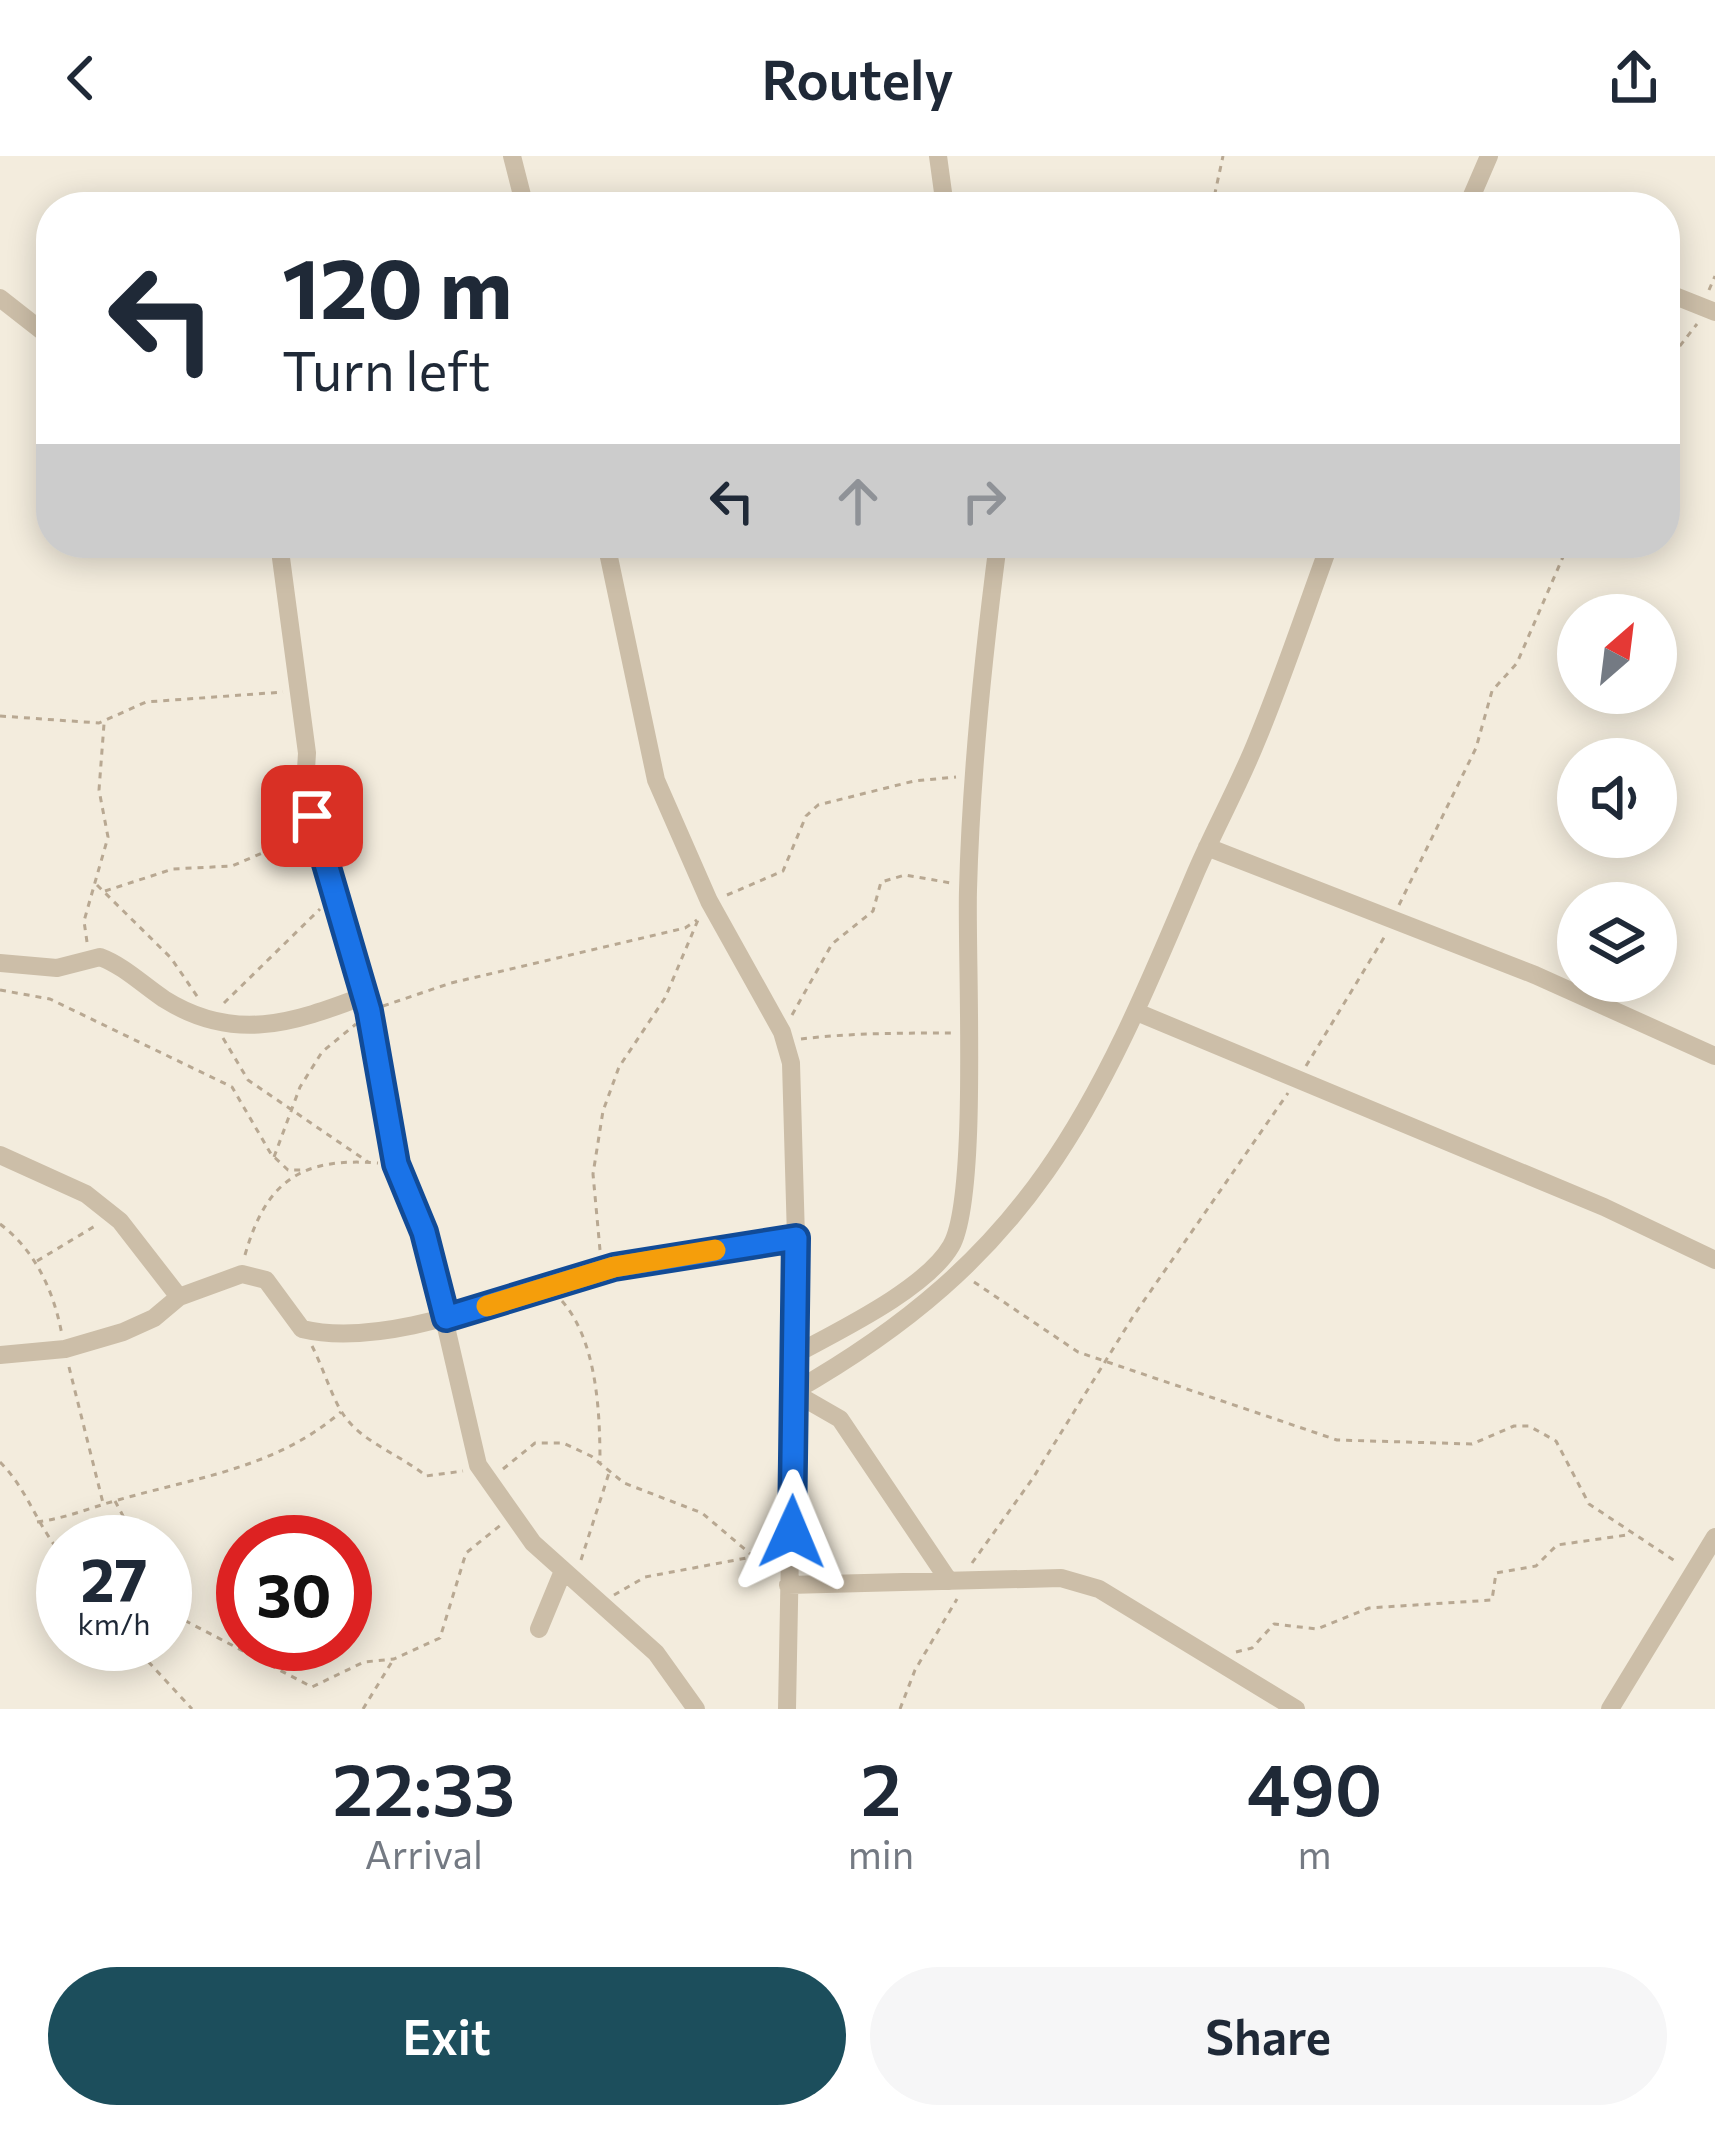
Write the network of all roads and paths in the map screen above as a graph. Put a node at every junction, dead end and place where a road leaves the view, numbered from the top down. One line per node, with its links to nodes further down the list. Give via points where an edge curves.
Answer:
1 (512, 156): 5 (street)
2 (938, 156): 6 (street)
3 (1223, 156): 7 (path)
4 (1489, 156): 8 (street)
5 (521, 192)
6 (943, 192)
7 (1215, 192)
8 (1473, 192)
9 (1715, 276): 12 (path)
10 (1680, 297): 12 (street)
11 (0, 298): 13 (street)
12 (1709, 308): 14 (path)
13 (36, 326)
14 (1680, 346)
15 (281, 558): 20 (street)
16 (609, 558): 30 (street, via 656,780)
17 (997, 558): 23 (street)
18 (1324, 558): 25 (street, via 1257,741)
19 (1562, 558): 31 (path, via 1516,663 1492,691 1476,748)
20 (297, 692): 22 (path, via 146,702); 24 (street)
21 (0, 716): 22 (path)
22 (104, 721): 26 (path, via 99,790 108,837)
23 (975, 777): 27 (street); 30 (path, via 914,781 818,806 783,871)
24 (318, 845): 28 (street); 29 (path, via 267,851 232,866 173,869)
25 (1207, 848): 31 (street); 36 (street)
26 (97, 884): 29 (path); 32 (path, via 83,935)
27 (968, 885): 38 (street); 39 (path, via 905,875 881,882 873,910 832,944)
28 (336, 889): 29 (path, via 296,938 210,1015 171,958); 35 (street)
29 (104, 892)
30 (709, 901): 39 (street)
31 (1392, 920): 40 (street); 41 (path)
32 (100, 957): 33 (street, via 57,968); 37 (street)
33 (0, 963)
34 (0, 989): 44 (path, via 50,999 232,1087)
35 (366, 1004): 37 (street, via 310,1019); 42 (path, via 322,1052); 46 (street); 53 (path, via 699,919 603,1111 593,1174)
36 (1139, 1013): 41 (street); 54 (street, via 1044,1178)
37 (216, 1023): 42 (path, via 238,1072)
38 (966, 1033): 39 (path); 62 (street, via 963,1187 948,1252 880,1305)
39 (784, 1036): 50 (street)
40 (1715, 1056)
41 (1298, 1083): 51 (street); 63 (path)
42 (292, 1108): 44 (path); 45 (path)
43 (0, 1155): 48 (street, via 67,1181)
44 (274, 1157): 47 (path)
45 (368, 1162): 46 (path); 47 (path)
46 (396, 1164): 58 (street)
47 (302, 1170): 55 (path, via 278,1185 261,1214)
48 (112, 1215): 52 (path); 57 (street)
49 (0, 1224): 52 (path)
50 (796, 1238): 53 (street); 62 (street)
51 (1715, 1260)
52 (35, 1263): 60 (path)
53 (604, 1270): 56 (street)
54 (964, 1272): 63 (path, via 1000,1304); 64 (street, via 886,1335)
55 (242, 1274): 57 (street); 59 (street, via 266,1280)
56 (549, 1286): 58 (street); 67 (path, via 583,1331)
57 (179, 1297): 60 (street, via 123,1332)
58 (446, 1318): 59 (street); 68 (street)
59 (302, 1329): 65 (path)
60 (65, 1349): 61 (street); 71 (path)
61 (0, 1355)
62 (794, 1355): 64 (street)
63 (1104, 1363): 76 (path, via 1337,1440 1472,1444 1529,1426 1556,1441 1588,1504); 82 (path)
64 (794, 1392): 81 (street); 82 (street, via 840,1419)
65 (341, 1412): 68 (path, via 426,1476); 70 (path, via 266,1460)
66 (0, 1462): 75 (path)
67 (600, 1465): 68 (path, via 577,1448 542,1440); 69 (path)
68 (482, 1471): 74 (street)
69 (609, 1473): 78 (path, via 702,1513); 83 (path)
70 (115, 1500): 71 (path); 73 (path)
71 (104, 1505): 72 (path)
72 (81, 1515)
73 (123, 1515)
74 (512, 1515): 79 (street); 88 (path, via 466,1553 440,1637)
75 (36, 1518)
76 (1632, 1535): 80 (path); 87 (path, via 1557,1545 1536,1566 1496,1573 1492,1600 1369,1608 1316,1629 1274,1624 1247,1651)
77 (1715, 1537): 96 (street)
78 (754, 1557): 81 (path); 84 (path, via 632,1581)
79 (563, 1571): 83 (street); 86 (street)
80 (1681, 1571)
81 (789, 1577): 82 (street); 93 (street)
82 (958, 1580): 87 (street, via 1061,1578 1099,1589); 94 (path)
83 (580, 1586): 84 (street)
84 (598, 1601): 92 (street, via 656,1653)
85 (192, 1624): 88 (path, via 312,1687 364,1662)
86 (539, 1630)
87 (1210, 1655): 95 (street)
88 (394, 1659): 91 (path)
89 (157, 1671): 90 (path)
90 (192, 1709)
91 (363, 1709)
92 (696, 1709)
93 (787, 1709)
94 (900, 1709)
95 (1296, 1709)
96 (1610, 1709)

